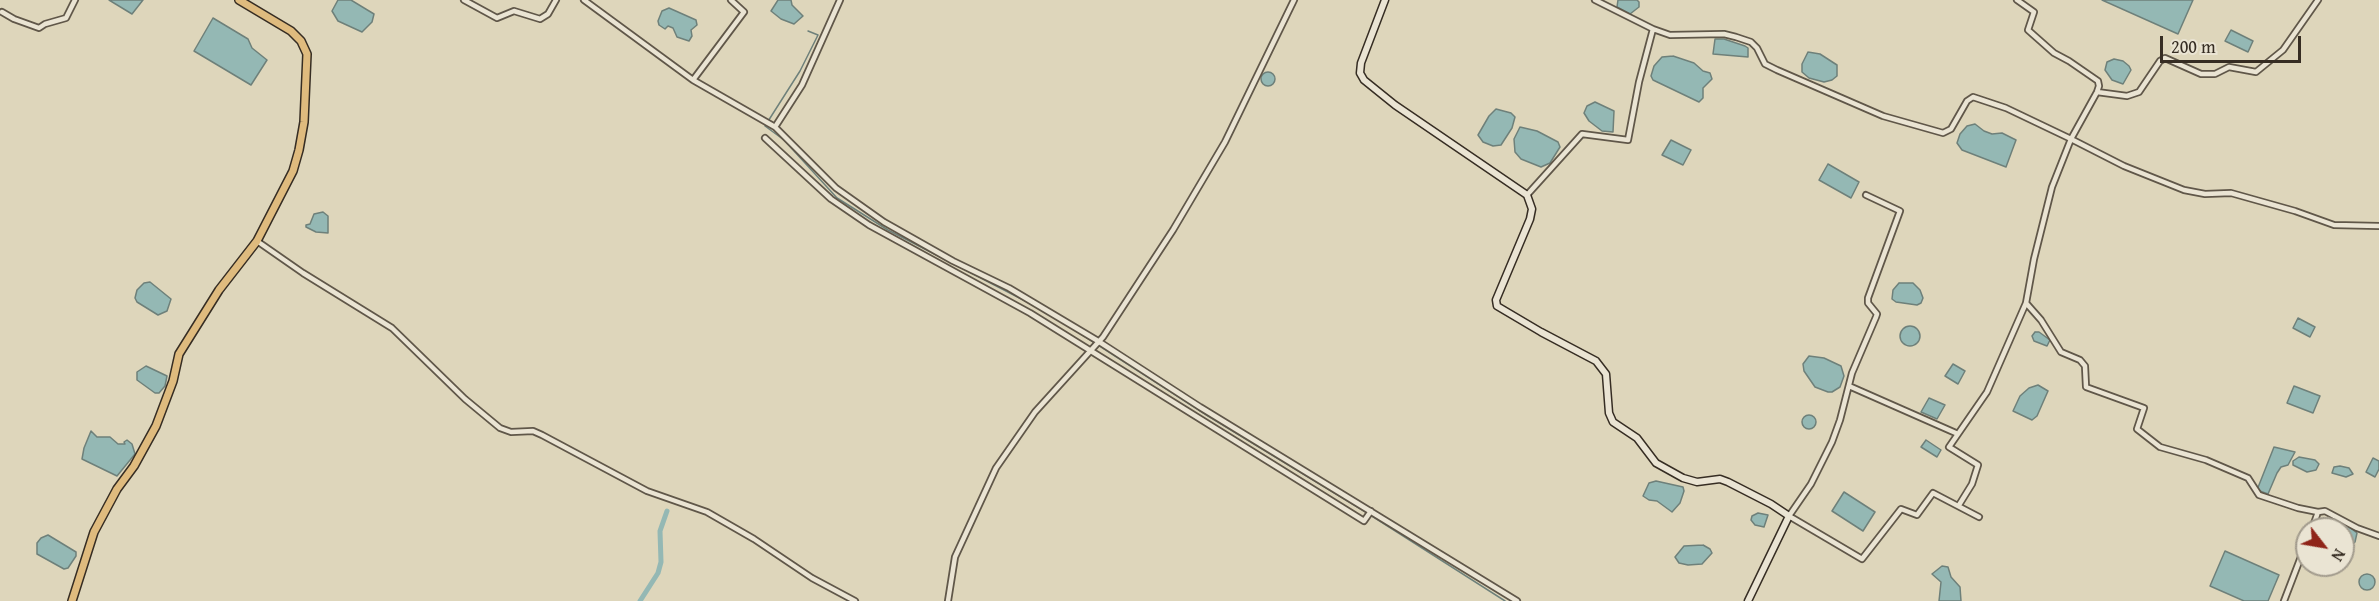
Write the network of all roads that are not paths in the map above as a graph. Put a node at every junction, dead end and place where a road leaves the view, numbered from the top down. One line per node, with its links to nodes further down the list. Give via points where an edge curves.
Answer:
1 (75, 0): 13 (street, via 66,18 39,28)
2 (239, 0): 23 (main road, via 291,31 301,40 307,54 299,150 293,171)
3 (464, 0): 4 (street, via 497,18 514,11 540,19 548,15)
4 (556, 0)
5 (584, 0): 15 (street)
6 (731, 0): 15 (street, via 744,12)
7 (840, 0): 17 (street, via 802,85)
8 (1294, 0): 25 (street, via 1225,142 1173,230)
9 (1385, 0): 20 (main road, via 1361,63 1364,80)
10 (1595, 0): 14 (street)
11 (2017, 0): 16 (street, via 2034,12 2028,30 2054,53 2094,76)
12 (2318, 0): 16 (street, via 2283,50 2256,72 2229,67 2215,74 2201,74 2165,58 2139,92 2127,96)
13 (2, 12)
14 (1653, 29): 19 (street, via 1670,35 1724,34 1751,42 1765,64 1777,70 1883,116 1943,133 1951,129 1972,97 2006,108); 20 (street, via 1628,140 1582,134)
15 (693, 80): 17 (street)
16 (2097, 92): 19 (street)
17 (774, 127): 25 (street, via 836,189 884,222 1010,288)
18 (765, 138): 26 (street, via 831,199 869,225)
19 (2071, 140): 22 (street, via 2184,190 2231,193 2334,225); 24 (street, via 2052,186)
20 (1527, 195): 32 (main road, via 1532,209 1530,219 1496,300 1497,306 1596,361 1606,374 1613,422 1637,438 1656,463 1697,482 1728,482)
21 (1866, 195): 27 (street, via 1898,208 1900,214 1870,290 1868,303 1876,317)
22 (2379, 226)
23 (257, 241): 37 (main road, via 219,290 183,348 151,436 94,532); 38 (street, via 392,328 500,428 533,431 647,491 707,512)
24 (2025, 303): 28 (street, via 1987,392); 31 (street, via 2061,352 2085,366 2086,387 2144,408 2137,429 2160,447 2206,460 2248,478 2259,495)
25 (1098, 342): 26 (street); 30 (street)
26 (1092, 349): 30 (street, via 1192,416 1364,521); 39 (street, via 1035,412 996,468 955,557)
27 (1849, 386): 28 (street); 32 (street, via 1832,442 1811,484)
28 (1958, 434): 29 (street, via 1950,449 1978,467)
29 (1959, 505): 32 (street, via 1933,493 1917,515 1901,509 1862,559); 33 (street)
30 (1370, 512): 40 (street)
31 (2318, 513): 34 (street); 35 (street, via 2325,511)
32 (1788, 516): 41 (main road)
33 (1979, 517)
34 (2316, 517)
35 (2379, 536)
36 (2295, 572): 42 (street)
37 (72, 601)
38 (855, 601)
39 (948, 601)
40 (1517, 601)
41 (1748, 601)
42 (2284, 601)

